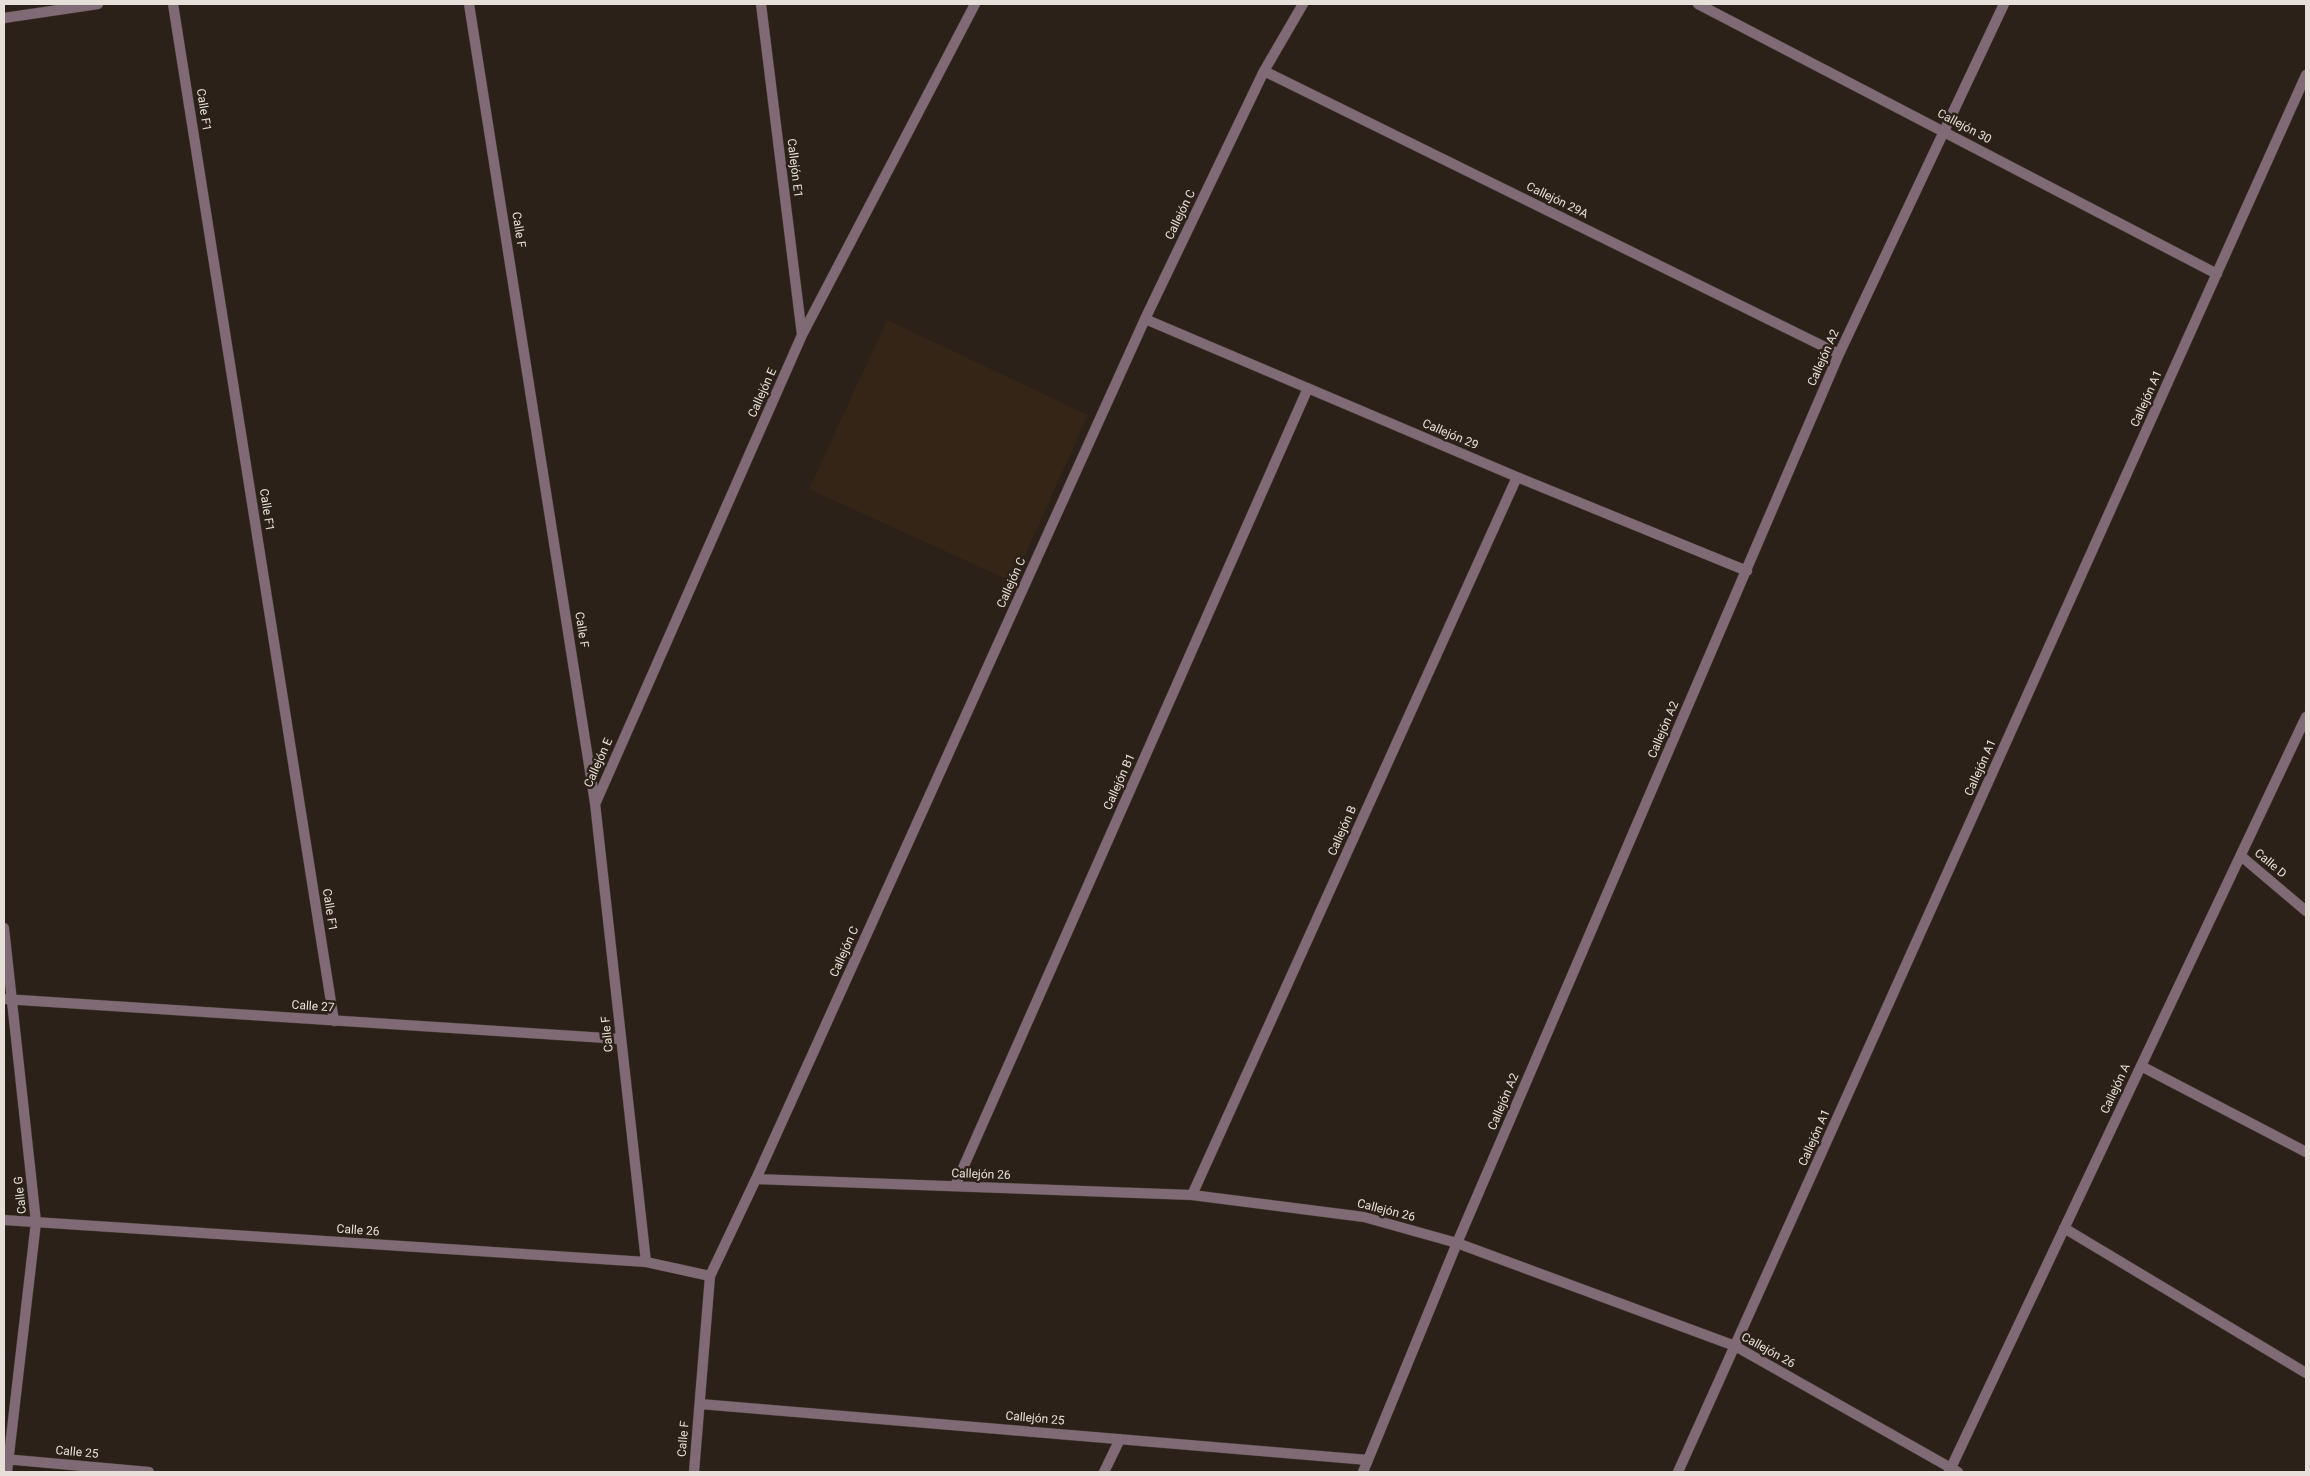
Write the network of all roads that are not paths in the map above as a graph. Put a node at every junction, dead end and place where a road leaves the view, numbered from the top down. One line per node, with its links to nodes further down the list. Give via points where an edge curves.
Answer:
1 (98, 4): 9 (street)
2 (173, 4): 26 (street, Calle F1)
3 (469, 4): 21 (street, Calle F)
4 (761, 4): 15 (street, Callejón E1)
5 (975, 4): 15 (street, Callejón E)
6 (1303, 4): 10 (street, Callejón C)
7 (1698, 4): 12 (street, Callejón 30)
8 (2004, 4): 12 (street, Callejón A2)
9 (4, 18)
10 (1264, 70): 14 (street, Callejón C); 16 (street, Callejón 29A)
11 (2306, 75): 13 (street, Callejón A1)
12 (1944, 131): 13 (street, Callejón 30); 16 (street, Callejón A2)
13 (2217, 274): 39 (street, Callejón A1)
14 (1145, 319): 17 (street, Callejón 29); 30 (street, Callejón C)
15 (802, 335): 21 (street, Callejón E)
16 (1839, 354): 19 (street, Callejón A2)
17 (1308, 388): 18 (street, Callejón 29); 31 (street, Callejón B1)
18 (1517, 477): 19 (street, Callejón 29); 32 (street, Callejón B)
19 (1746, 571): 36 (street, Callejón A2)
20 (2306, 717): 22 (street, Callejón A)
21 (595, 802): 27 (street, Calle F)
22 (2241, 856): 23 (street, Calle D); 28 (street, Callejón A)
23 (2306, 911)
24 (4, 928): 25 (street, Calle G)
25 (8, 999): 26 (street, Calle 27); 34 (street, Calle G)
26 (334, 1021): 27 (street, Calle 27)
27 (622, 1039): 37 (street, Calle F)
28 (2141, 1066): 29 (street); 35 (street, Callejón A)
29 (2306, 1152)
30 (756, 1179): 31 (street, Callejón 26); 38 (street, Calle F)
31 (955, 1186): 32 (street, Callejón 26)
32 (1192, 1195): 36 (street, Callejón 26, via 1364,1217)
33 (4, 1220): 34 (street, Calle 26)
34 (36, 1222): 37 (street, Calle 26); 43 (street, Calle G)
35 (2064, 1228): 40 (street); 45 (street, Callejón A)
36 (1456, 1243): 39 (street, Callejón 26); 44 (street, Callejón A2)
37 (646, 1262): 38 (street, Calle 26)
38 (710, 1276): 41 (street, Calle F)
39 (1735, 1346): 45 (street, Callejón 26); 51 (street, Callejón A1)
40 (2306, 1373)
41 (700, 1404): 42 (street, Callejón 25); 48 (street, Calle F)
42 (1120, 1439): 44 (street, Callejón 25); 49 (street)
43 (6, 1459): 46 (street, Calle G); 47 (street, Calle 25)
44 (1368, 1460): 50 (street, Callejón A2)
45 (1952, 1471)
46 (7, 1472)
47 (149, 1472)
48 (694, 1472)
49 (1104, 1472)
50 (1363, 1472)
51 (1678, 1472)

